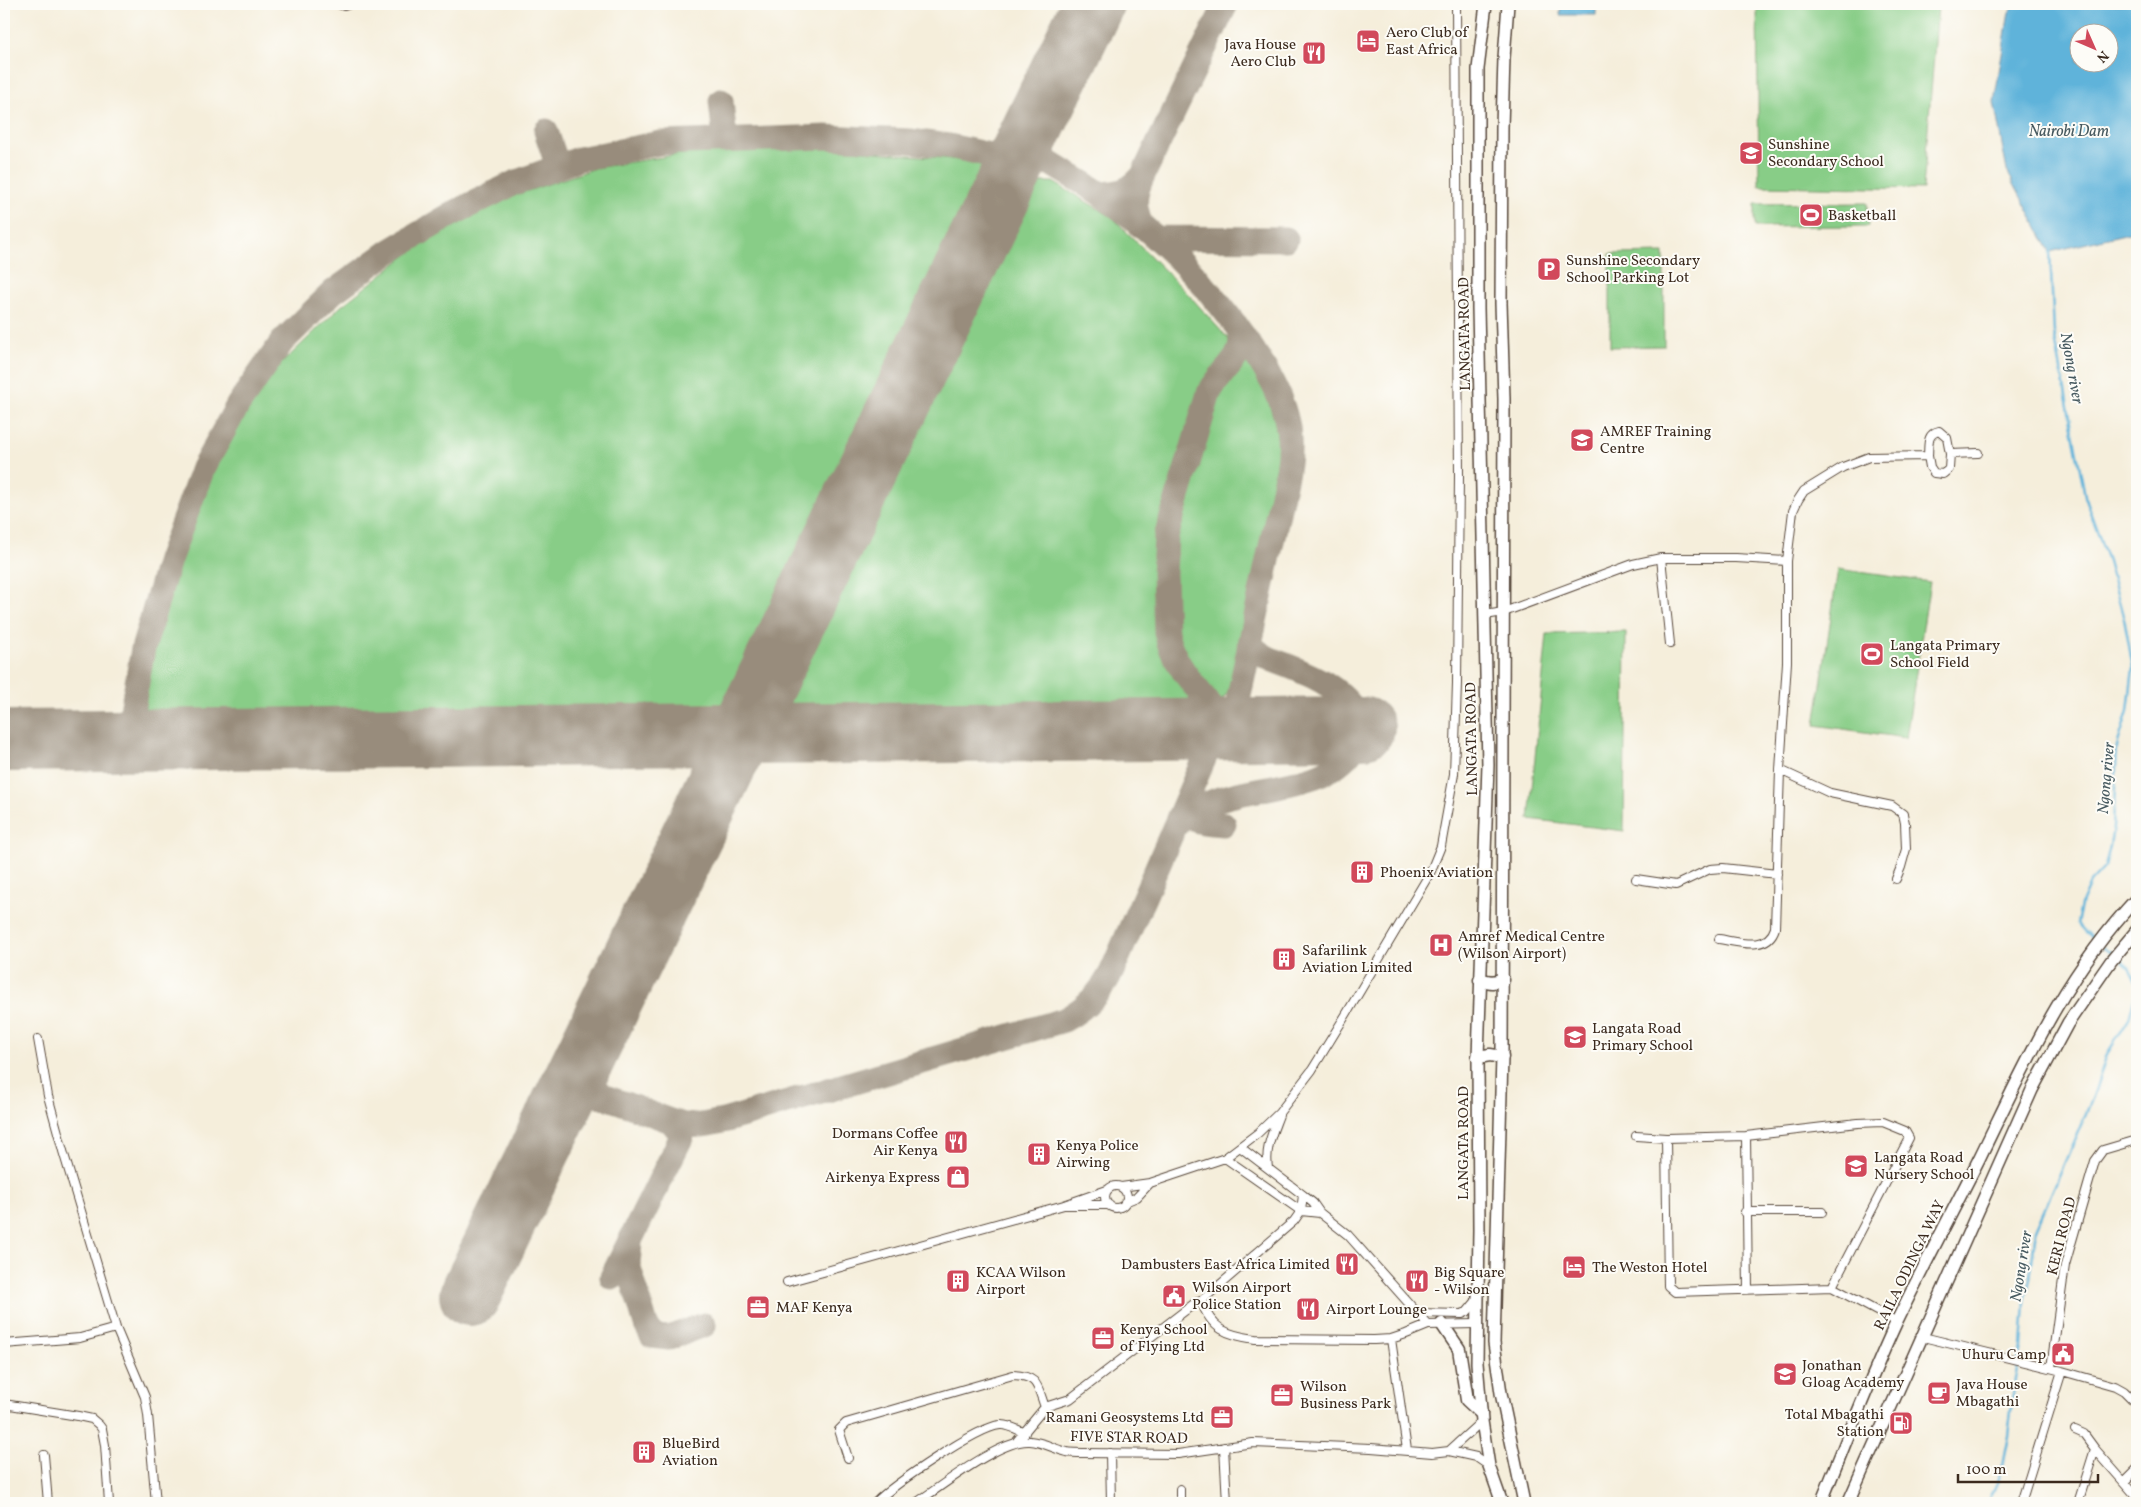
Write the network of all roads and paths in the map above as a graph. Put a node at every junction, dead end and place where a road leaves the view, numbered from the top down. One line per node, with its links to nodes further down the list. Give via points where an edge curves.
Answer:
1 (338, 4): 2 (street)
2 (350, 4)
3 (1456, 4): 26 (street, via 1459,475 1457,683 1451,793 1441,846 1430,873 1312,1070)
4 (1486, 4): 12 (main road, LANGATA ROAD, via 1478,70 1478,308)
5 (1508, 4): 11 (main road, LANGATA ROAD, via 1502,137)
6 (1978, 453): 7 (street)
7 (1950, 454): 8 (street, via 1949,469 1942,474 1934,473); 8 (street, via 1947,438 1939,431 1929,439)
8 (1928, 456): 10 (street, via 1869,457 1843,467 1804,491 1793,511)
9 (1661, 558): 10 (street); 11 (street, via 1633,564); 13 (street)
10 (1788, 561): 14 (street, via 1787,662)
11 (1504, 612): 12 (street); 22 (main road, LANGATA ROAD)
12 (1485, 615): 21 (main road, LANGATA ROAD, via 1488,765)
13 (1670, 644)
14 (1780, 770): 15 (street); 17 (street, via 1830,793 1892,806 1902,814 1906,849)
15 (1777, 874): 16 (street, via 1723,868 1710,869 1676,885); 20 (street, via 1773,935 1755,944)
16 (1636, 879)
17 (1896, 879)
18 (2137, 898): 33 (main road, RAILA ODINGA WAY, via 2095,947 2062,994)
19 (2137, 930): 34 (main road, via 2068,1023 2032,1090)
20 (1719, 939)
21 (1480, 980): 22 (main road); 24 (main road, LANGATA ROAD)
22 (1503, 980): 25 (main road, LANGATA ROAD)
23 (38, 1038): 57 (street, via 53,1114)
24 (1478, 1057): 25 (main road); 50 (main road, LANGATA ROAD)
25 (1502, 1057): 77 (main road, LANGATA ROAD, via 1494,1343)
26 (1279, 1113): 31 (street); 35 (street, via 1267,1145)
27 (1636, 1136): 29 (street)
28 (1746, 1136): 29 (street); 44 (street); 48 (street, via 1883,1122 1908,1135)
29 (1666, 1138): 49 (street, via 1668,1286 1675,1292)
30 (2137, 1140): 61 (street, KERI ROAD, via 2103,1150 2095,1161 2065,1265)
31 (1240, 1147): 32 (street); 35 (street)
32 (1224, 1158): 36 (street); 43 (street)
33 (1979, 1159): 34 (main road); 53 (main road, RAILA ODINGA WAY)
34 (1998, 1167): 58 (main road)
35 (1268, 1168): 39 (street)
36 (1150, 1183): 37 (street); 40 (street, via 1137,1197)
37 (1120, 1187): 38 (street); 40 (street, via 1126,1195)
38 (1108, 1190): 41 (street); 42 (street, via 1105,1196)
39 (1304, 1195): 43 (street); 46 (street)
40 (1125, 1202): 42 (street, via 1120,1207)
41 (1064, 1205): 42 (street); 47 (street)
42 (1109, 1205)
43 (1301, 1211): 46 (street); 51 (street, via 1280,1235)
44 (1746, 1212): 45 (street); 49 (street)
45 (1822, 1212)
46 (1320, 1213): 52 (street, via 1348,1235)
47 (787, 1282)
48 (1832, 1287): 49 (street); 53 (street)
49 (1748, 1290)
50 (1477, 1300): 52 (street, via 1462,1314); 55 (main road, LANGATA ROAD)
51 (1201, 1301): 59 (street, via 1219,1329 1243,1337 1344,1341); 65 (street, via 1070,1399)
52 (1418, 1313): 56 (street)
53 (1897, 1322): 95 (main road, RAILA ODINGA WAY)
54 (1442, 1324): 55 (street); 56 (street); 66 (main road, via 1459,1348 1467,1400)
55 (1476, 1324): 66 (main road, LANGATA ROAD)
56 (1428, 1325): 59 (street)
57 (116, 1328): 60 (street, via 80,1338); 85 (street, via 145,1397)
58 (1923, 1337): 61 (street); 96 (main road)
59 (1391, 1339): 72 (street)
60 (4, 1344)
61 (2051, 1368): 62 (street)
62 (2062, 1371): 64 (street, via 2115,1386); 97 (street)
63 (4, 1404): 84 (street, via 92,1419 99,1425 105,1445)
64 (2137, 1404)
65 (1045, 1407): 68 (street); 76 (street, via 1035,1381 1031,1377 1013,1375 846,1423 839,1430)
66 (1482, 1417): 73 (street); 78 (main road, LANGATA ROAD)
67 (2074, 1430): 71 (street, via 2084,1434)
68 (1026, 1433): 69 (street); 86 (street, via 1002,1424 978,1432)
69 (1017, 1441): 74 (street, FIVE STAR ROAD, via 1044,1444 1068,1452); 87 (street, via 972,1465)
70 (1224, 1447): 72 (street, FIVE STAR ROAD, via 1252,1443); 74 (street, FIVE STAR ROAD, via 1178,1454); 90 (street)
71 (2095, 1449): 80 (street); 98 (street)
72 (1407, 1450): 73 (street, FIVE STAR ROAD)
73 (1449, 1451): 78 (street, FIVE STAR ROAD, via 1476,1457)
74 (1110, 1453): 88 (street)
75 (44, 1455): 83 (street)
76 (848, 1458)
77 (1514, 1459): 93 (main road, LANGATA ROAD); 94 (main road, LANGATA ROAD)
78 (1490, 1469): 91 (main road, LANGATA ROAD); 92 (main road, LANGATA ROAD)
79 (2137, 1470): 80 (street)
80 (2124, 1482): 82 (street)
81 (1180, 1489): 89 (street)
82 (2137, 1497)
83 (48, 1503)
84 (109, 1503)
85 (156, 1503)
86 (875, 1503)
87 (916, 1503)
88 (1111, 1503)
89 (1180, 1503)
90 (1227, 1503)
91 (1502, 1503)
92 (1506, 1503)
93 (1524, 1503)
94 (1531, 1503)
95 (1822, 1503)
96 (1848, 1503)
97 (2022, 1503)
98 (2078, 1503)

